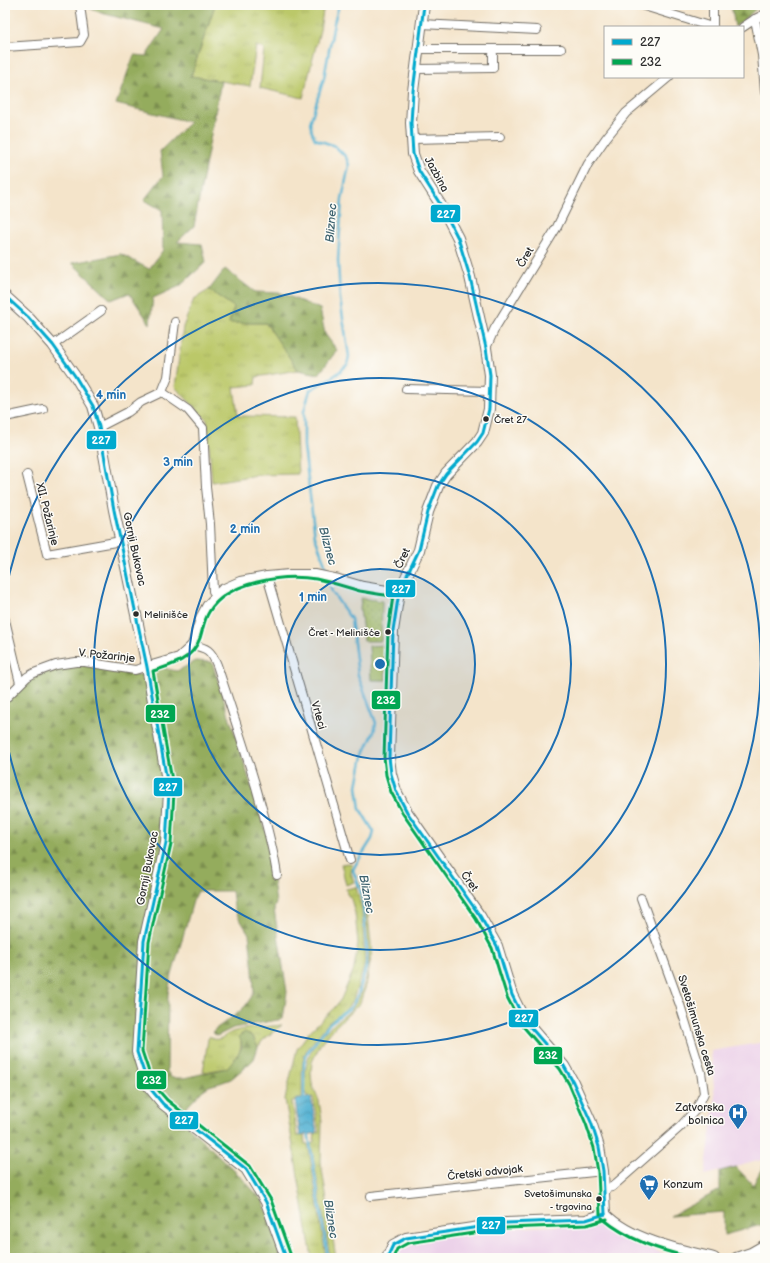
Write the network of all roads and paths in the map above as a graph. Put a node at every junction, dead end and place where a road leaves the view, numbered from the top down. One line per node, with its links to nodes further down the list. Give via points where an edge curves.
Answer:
1 (80, 5): 12 (street, via 84,35 80,42)
2 (424, 5): 7 (street, Jazbina)
3 (641, 5): 8 (street)
4 (712, 5): 9 (street)
5 (765, 14): 6 (street)
6 (755, 19): 10 (street); 18 (street, via 762,55)
7 (421, 24): 11 (street); 13 (street, Jazbina)
8 (710, 26)
9 (713, 26)
10 (744, 26)
11 (537, 30)
12 (5, 47)
13 (418, 49): 14 (street); 16 (street, Jazbina)
14 (561, 49)
15 (493, 55): 16 (street, via 493,68)
16 (416, 69): 20 (street, Jazbina)
17 (668, 78): 25 (street, Čret, via 626,113 588,164 557,227)
18 (765, 92)
19 (500, 137): 20 (street)
20 (412, 139): 25 (street, Jazbina, via 413,154 419,171 458,238 470,277)
21 (5, 296): 24 (street, Gornji Bukovac)
22 (101, 311): 24 (street)
23 (175, 322): 28 (street, via 168,377)
24 (53, 345): 31 (street, Gornji Bukovac, via 93,406)
25 (486, 348): 27 (street, Čret, via 490,376)
26 (406, 389): 27 (street)
27 (489, 391): 35 (street, Čret, via 489,409 483,433 438,486 428,512 419,550)
28 (162, 392): 31 (street); 36 (street, via 188,410 203,428)
29 (43, 409): 30 (street)
30 (5, 417)
31 (99, 427): 33 (street, Gornji Bukovac)
32 (27, 475): 33 (street, XII. Požarinje, via 47,554)
33 (121, 541): 39 (street, Gornji Bukovac)
34 (267, 576): 35 (street, via 315,574); 36 (street, via 240,581 222,589); 42 (street, Vrteci)
35 (399, 592): 45 (street, Čret, via 393,631 389,757 396,791 407,812 480,916 497,946 512,995 526,1021 564,1066 573,1082 591,1122)
36 (216, 595): 38 (street, via 201,616)
37 (5, 620): 40 (street)
38 (192, 645): 39 (street, via 179,657); 43 (street, via 208,650 217,665 263,812)
39 (147, 667): 40 (street, V. Požarinje, via 135,670 85,662 64,663 34,672); 50 (street, Gornji Bukovac, via 169,792 166,843 144,941 137,1052 149,1087 164,1104 246,1168 266,1202)
40 (20, 683): 41 (street, V. Požarinje)
41 (5, 699)
42 (350, 860)
43 (277, 875)
44 (641, 898): 46 (street, Svetošimunska cesta, via 680,1004 701,1072 704,1093 697,1108 680,1127 612,1188)
45 (603, 1171): 46 (street, Čret); 47 (street, Čretski odvojak)
46 (603, 1189): 48 (street, Čret)
47 (371, 1196)
48 (605, 1214): 51 (street, via 586,1220 506,1223 406,1238 393,1245); 52 (street, via 617,1224 644,1238 668,1247)
49 (765, 1244): 53 (street)
50 (286, 1258)
51 (387, 1258)
52 (714, 1258)
53 (736, 1258)

